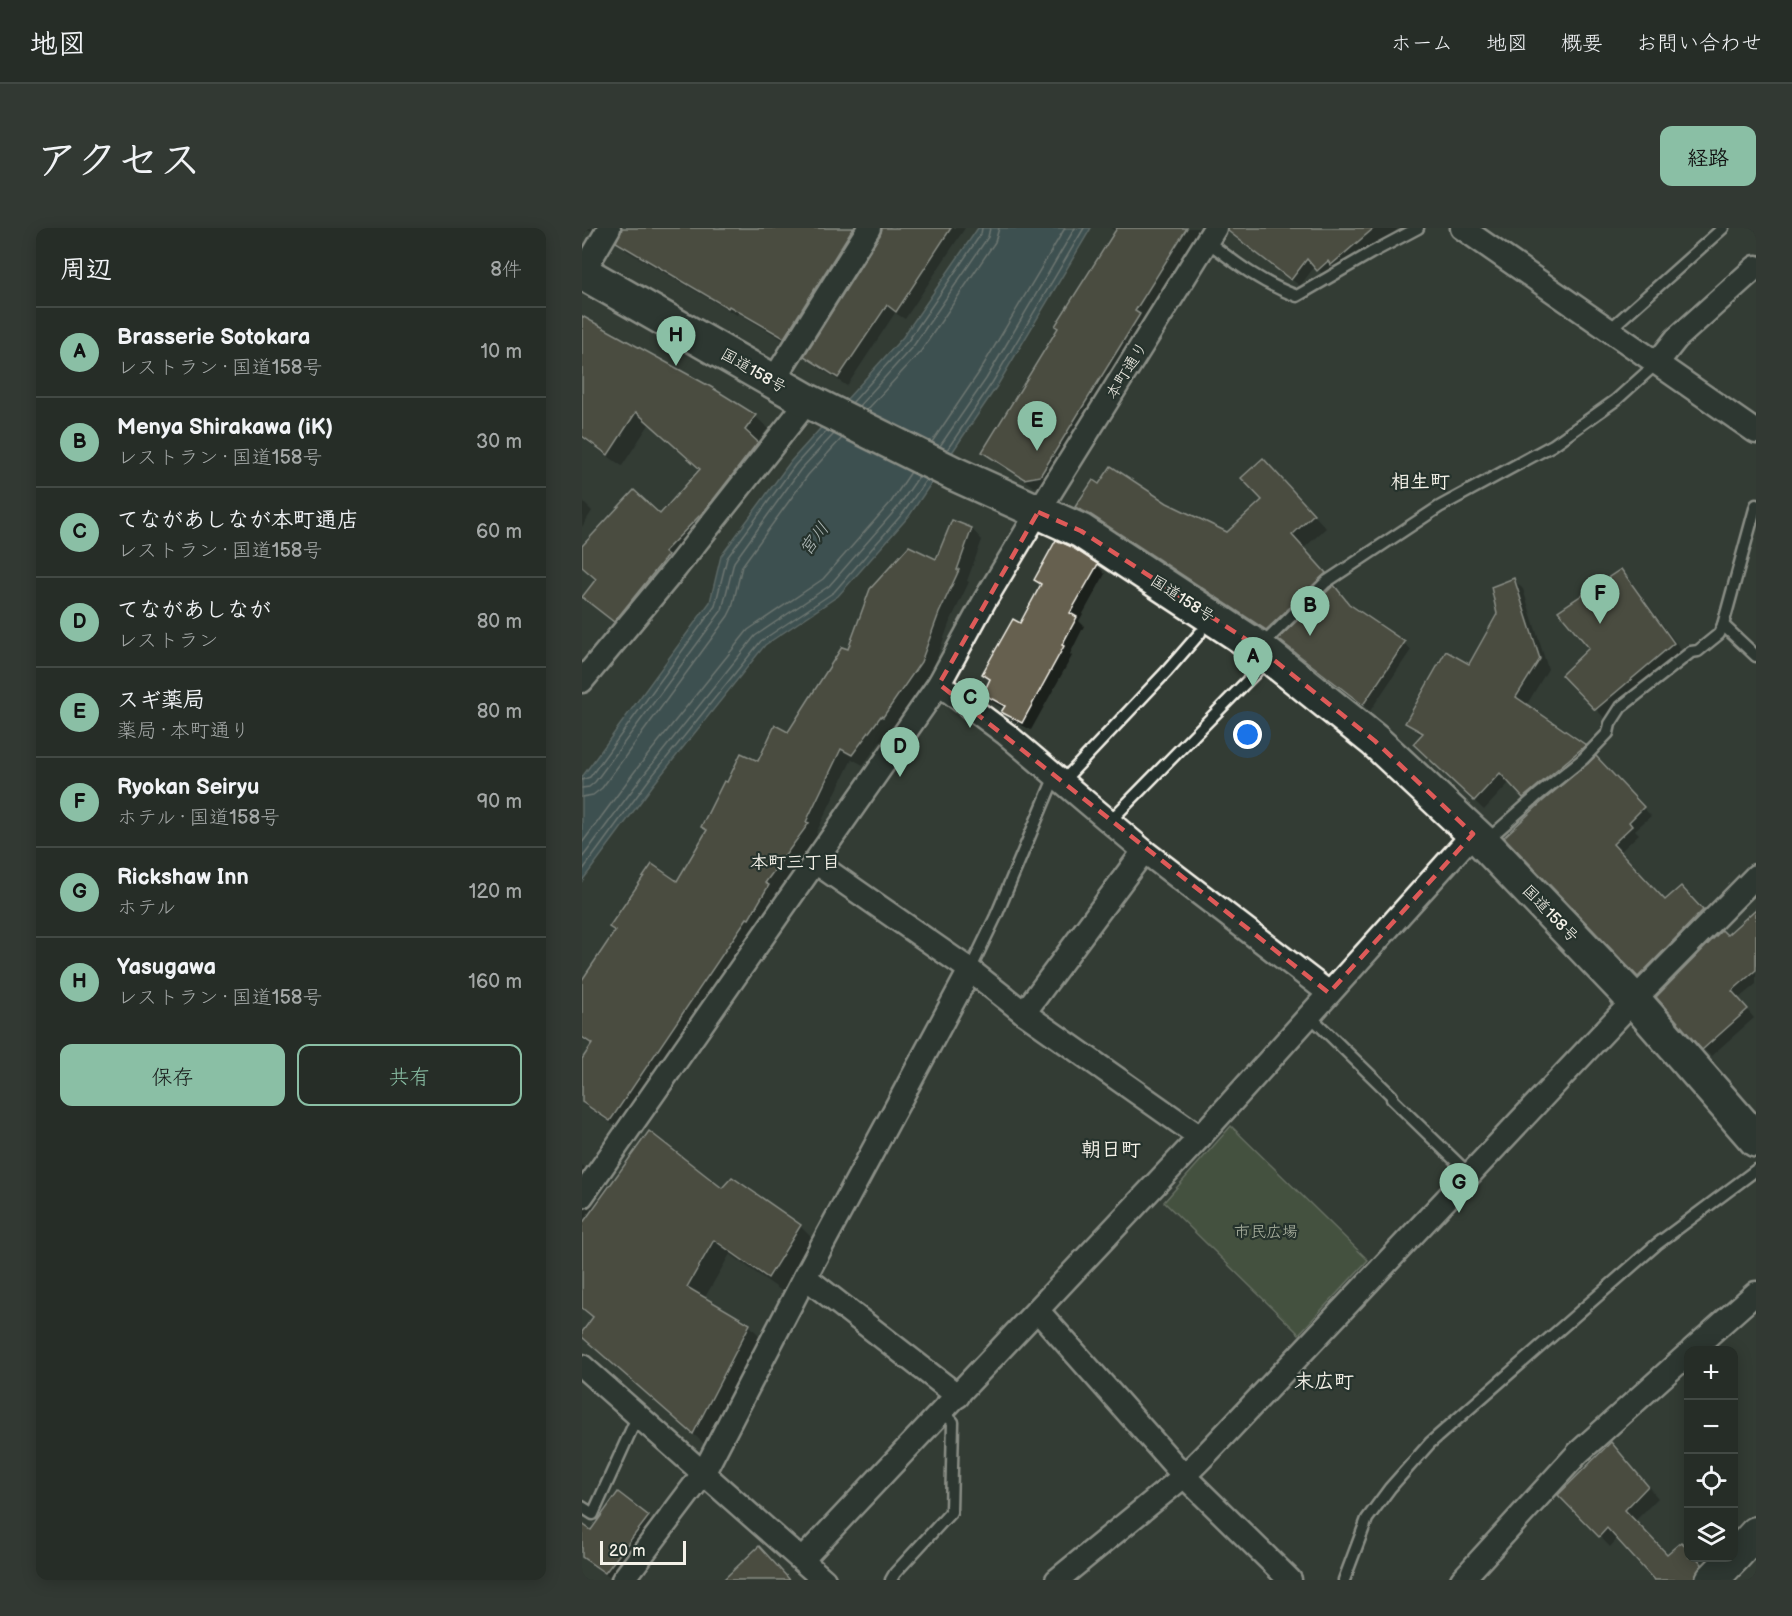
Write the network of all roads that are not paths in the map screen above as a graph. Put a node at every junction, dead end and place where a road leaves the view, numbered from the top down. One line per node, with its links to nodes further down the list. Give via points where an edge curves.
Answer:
1 (609, 228): 8 (street)
2 (870, 228): 11 (street)
3 (1418, 228): 6 (lane, via 1296,296 1240,266)
4 (1462, 228): 9 (street)
5 (1723, 228): 9 (lane)
6 (1211, 235): 15 (street, 本町通り)
7 (1756, 267): 10 (street, via 1676,339)
8 (582, 273): 11 (highway, 国道158号)
9 (1609, 330): 10 (street)
10 (1657, 363): 13 (street); 19 (lane, via 1616,400 1553,445 1439,507 1326,582)
11 (773, 381): 12 (highway, 国道158号)
12 (816, 405): 15 (highway, 国道158号); 20 (street)
13 (1756, 432)
14 (1756, 506): 16 (lane)
15 (1038, 512): 19 (highway, 国道158号, via 1081,531); 21 (street, 本町通り)
16 (1723, 625): 18 (lane); 24 (lane, via 1719,634 1698,651 1691,652 1621,707 1608,733 1583,759)
17 (1200, 633): 22 (lane)
18 (1756, 656)
19 (1258, 660): 23 (lane); 24 (highway, 国道158号, via 1375,741)
20 (582, 681)
21 (939, 684): 22 (street); 26 (street, 本町通り)
22 (1058, 779): 23 (street); 28 (lane)
23 (1111, 820): 25 (street)
24 (1479, 838): 29 (street); 30 (highway, 国道158号)
25 (1144, 851): 29 (street); 31 (street)
26 (815, 862): 28 (street); 37 (street, 本町通り)
27 (1756, 876): 30 (street)
28 (970, 970): 31 (street); 38 (street)
29 (1329, 993): 32 (street)
30 (1634, 1000): 34 (highway, 国道158号); 36 (street)
31 (1024, 1013): 33 (street)
32 (1309, 1015): 33 (street); 36 (lane)
33 (1200, 1137): 40 (street)
34 (1756, 1140)
35 (1756, 1170): 58 (lane, via 1657,1244 1430,1443 1367,1519)
36 (1469, 1174): 47 (street)
37 (582, 1196)
38 (805, 1277): 44 (street); 46 (street)
39 (1756, 1293): 41 (street)
40 (1038, 1311): 44 (street); 47 (street)
41 (1696, 1346)
42 (1684, 1358): 59 (street, via 1578,1453)
43 (582, 1366): 45 (street)
44 (950, 1404): 51 (street); 55 (lane, via 951,1512)
45 (638, 1415): 46 (street); 48 (lane, via 593,1514)
46 (703, 1474): 51 (street); 53 (street)
47 (1184, 1476): 56 (street); 57 (street)
48 (582, 1507)
49 (1756, 1533): 50 (main road)
50 (1738, 1552)
51 (802, 1560): 54 (street)
52 (1728, 1562): 60 (main road)
53 (623, 1580)
54 (824, 1580)
55 (891, 1580)
56 (1057, 1580)
57 (1290, 1580)
58 (1344, 1580)
59 (1462, 1580)
60 (1712, 1580)

